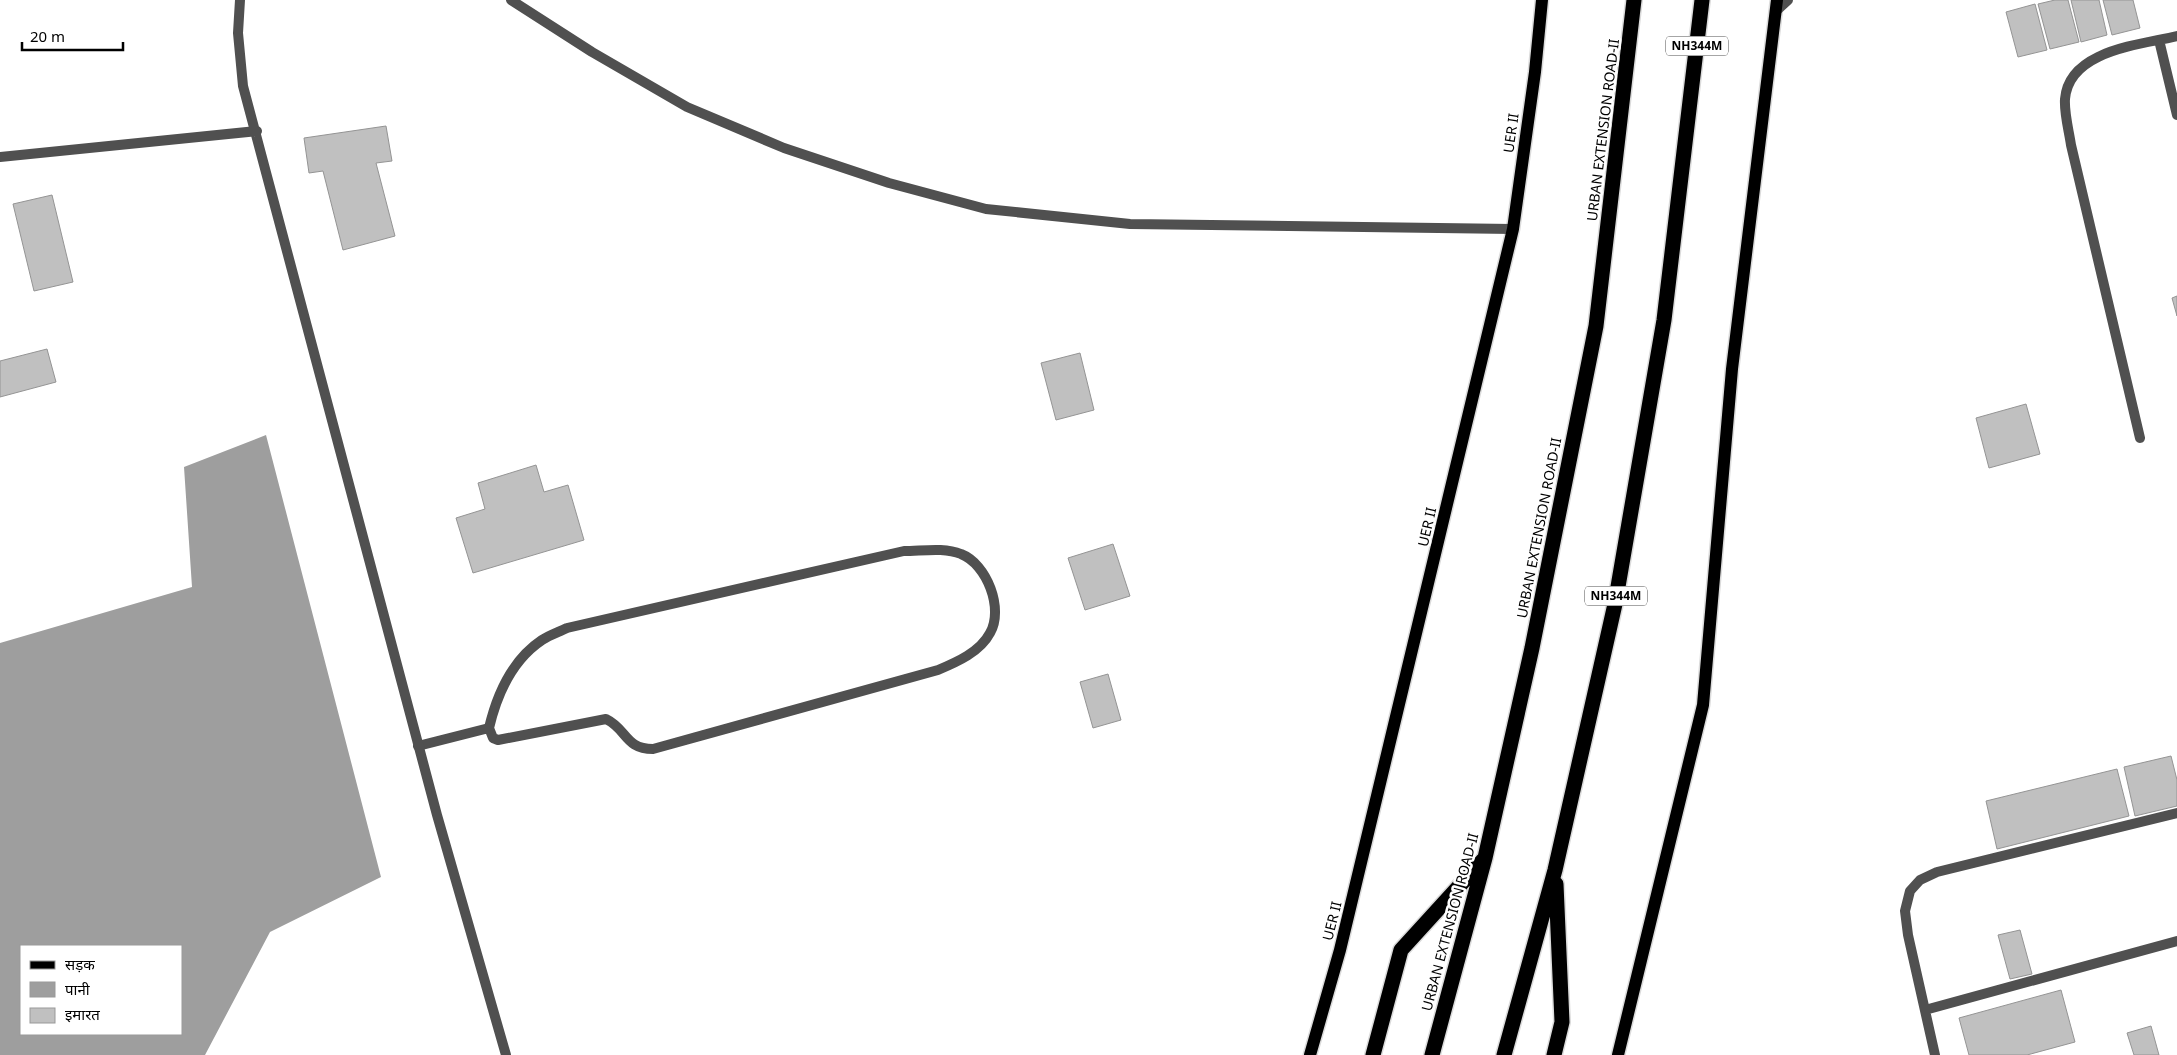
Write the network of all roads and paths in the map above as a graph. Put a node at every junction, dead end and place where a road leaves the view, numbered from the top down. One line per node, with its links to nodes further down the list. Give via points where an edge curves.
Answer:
1 (240, 0): 11 (street, via 238,33 243,86)
2 (511, 0): 13 (street, via 687,107 784,148 889,183 986,208 1130,224)
3 (1542, 0): 13 (main road, UER II)
4 (1634, 0): 18 (highway, URBAN EXTENSION ROAD-II, via 1596,326 1532,648)
5 (1702, 0): 19 (highway, NH344M, via 1664,320 1617,594)
6 (1788, 0): 7 (street)
7 (1777, 5): 28 (main road, via 1732,369 1703,704)
8 (2177, 36): 9 (street)
9 (2159, 40): 10 (street); 14 (street, via 2112,51 2087,62 2071,79 2065,100 2071,145)
10 (2177, 115)
11 (256, 132): 12 (street); 16 (street)
12 (0, 157)
13 (1513, 229): 23 (main road, UER II, via 1340,950)
14 (2140, 438)
15 (489, 728): 15 (street, via 499,693 522,657 542,640 567,628 904,551 941,550 962,554 982,572 991,588 996,610 991,632 976,649 938,670 654,749 633,745 614,723 606,719 498,740 493,738); 16 (street)
16 (418, 746): 22 (street)
17 (2177, 813): 21 (street, via 1936,872 1920,880 1910,891 1905,911)
18 (1485, 858): 24 (highway, via 1401,950); 25 (highway, URBAN EXTENSION ROAD-II)
19 (1555, 870): 26 (highway, NH344M); 27 (highway, via 1562,1022)
20 (2177, 942): 21 (street)
21 (1925, 1010): 29 (street)
22 (506, 1055)
23 (1310, 1055)
24 (1373, 1055)
25 (1432, 1055)
26 (1504, 1055)
27 (1554, 1055)
28 (1618, 1055)
29 (1935, 1055)

